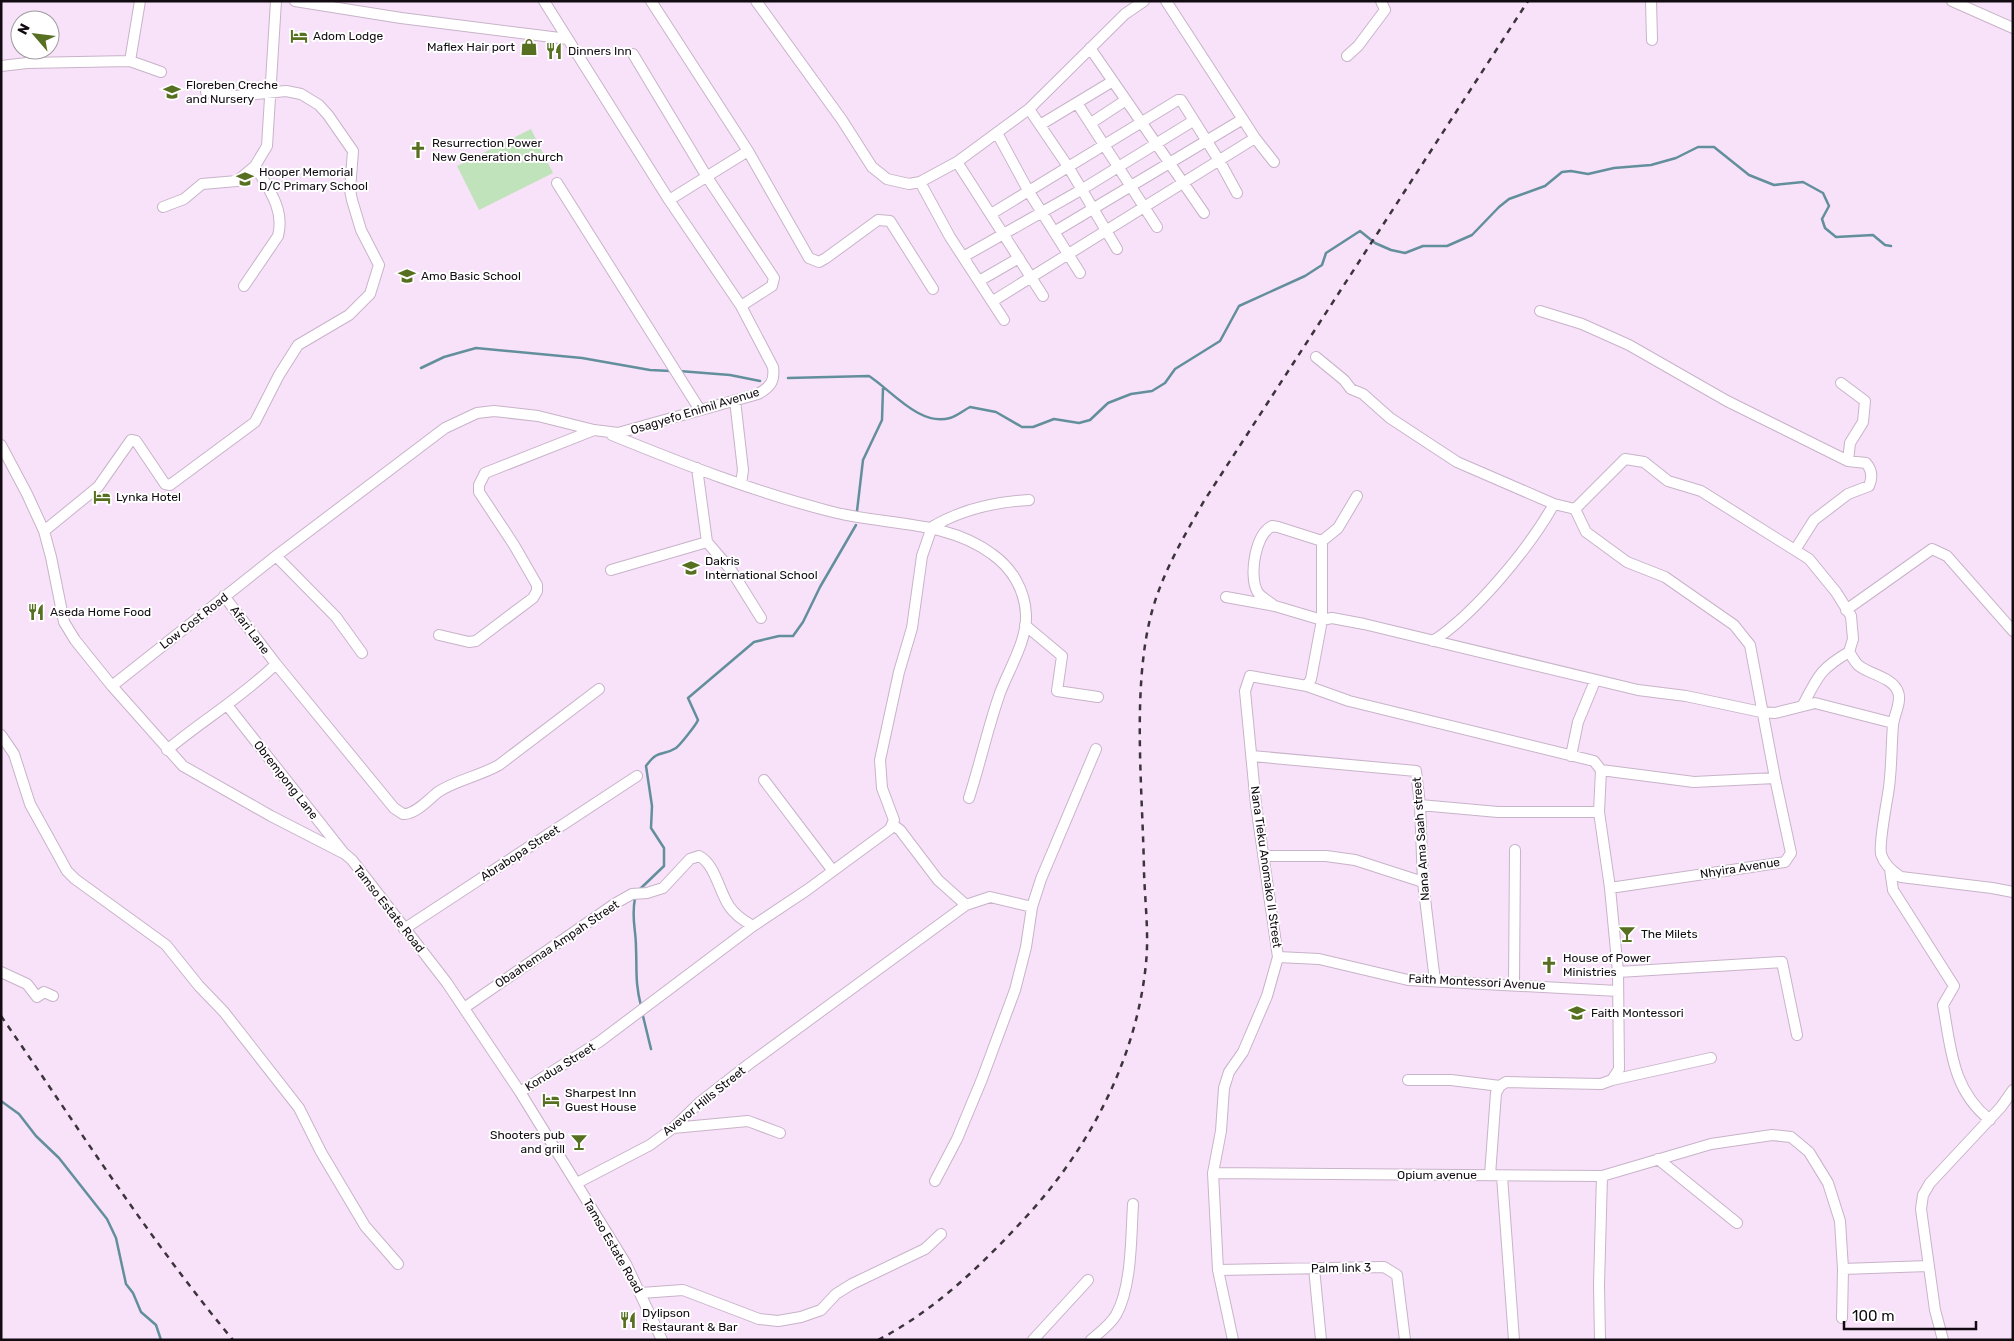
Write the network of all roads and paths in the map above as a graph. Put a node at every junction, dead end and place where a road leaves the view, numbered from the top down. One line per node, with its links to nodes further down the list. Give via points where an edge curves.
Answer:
1 (140, 1): 18 (street)
2 (276, 1): 23 (street)
3 (296, 1): 13 (street)
4 (544, 1): 13 (street, Osagyefo Enimil Avenue)
5 (651, 1): 37 (street)
6 (756, 1): 46 (street, via 872,166 898,183)
7 (1144, 1): 15 (street, via 1125,14)
8 (1166, 1): 27 (street)
9 (1381, 1): 17 (street, via 1385,10)
10 (1651, 1): 14 (street)
11 (1952, 1): 12 (street)
12 (2013, 28)
13 (568, 39): 53 (street, Osagyefo Enimil Avenue)
14 (1652, 40)
15 (1090, 48): 21 (street); 26 (street)
16 (633, 54): 45 (street)
17 (1347, 56)
18 (130, 61): 19 (street); 20 (street)
19 (1, 66)
20 (161, 72)
21 (1113, 81): 24 (street); 25 (street)
22 (206, 92): 23 (street, via 234,96)
23 (270, 93): 42 (street, via 267,146); 92 (street, via 286,91 301,94 319,105 354,151 352,200 360,230 379,265 370,294 349,315 298,345 276,380 258,419 170,485 165,484 136,440 131,440 98,487)
24 (1126, 100): 29 (street); 30 (street)
25 (1078, 103): 30 (street); 31 (street)
26 (1030, 110): 31 (street); 32 (street)
27 (1242, 119): 33 (street); 34 (street)
28 (1193, 121): 29 (street, via 1178,100); 34 (street); 35 (street)
29 (1141, 122): 35 (street); 36 (street)
30 (1091, 123): 36 (street)
31 (1040, 125): 44 (street)
32 (998, 133): 38 (street); 51 (street)
33 (1255, 138): 39 (street); 40 (street)
34 (1207, 141): 39 (street); 41 (street)
35 (1156, 143): 41 (street); 43 (street)
36 (1105, 145): 43 (street); 44 (street)
37 (748, 151): 45 (street); 72 (street, via 810,258 819,262 878,220 885,219 890,221)
38 (957, 162): 46 (street); 59 (street)
39 (1220, 162): 48 (street); 52 (street)
40 (1274, 162)
41 (1170, 164): 48 (street); 49 (street)
42 (256, 166): 54 (street, via 237,181 202,184 184,198); 71 (street, via 278,207 281,227)
43 (1119, 166): 49 (street); 50 (street)
44 (1068, 168): 50 (street); 51 (street)
45 (707, 177): 53 (street); 75 (street, via 774,278 772,286)
46 (920, 182): 66 (street)
47 (557, 183): 81 (street)
48 (1184, 184): 55 (street); 58 (street)
49 (1132, 187): 55 (street); 56 (street)
50 (1081, 190): 56 (street); 57 (street)
51 (1029, 192): 57 (street); 59 (street)
52 (1237, 192)
53 (670, 200): 75 (street, Osagyefo Enimil Avenue)
54 (163, 207)
55 (1145, 208): 60 (street); 61 (street)
56 (1094, 210): 61 (street); 62 (street)
57 (1042, 212): 62 (street); 63 (street)
58 (1204, 213)
59 (991, 214): 63 (street)
60 (1157, 227)
61 (1106, 231): 64 (street); 65 (street)
62 (1054, 232): 65 (street)
63 (1004, 234): 66 (street); 67 (street)
64 (1117, 250)
65 (1069, 254): 68 (street); 69 (street)
66 (963, 257): 70 (street)
67 (1019, 258): 69 (street); 70 (street)
68 (1080, 273)
69 (1032, 278): 73 (street); 74 (street)
70 (979, 281): 74 (street)
71 (244, 286)
72 (932, 289)
73 (1043, 296)
74 (993, 301): 77 (street)
75 (741, 306): 80 (street, Osagyefo Enimil Avenue, via 773,368 774,376 768,388)
76 (1540, 311): 84 (street, via 1582,324 1629,345 1727,401)
77 (1004, 320)
78 (1316, 356): 89 (street, via 1351,389 1363,394 1390,418 1457,462)
79 (1841, 383): 84 (street, via 1861,397 1866,407 1863,422 1850,443)
80 (735, 400): 81 (street, Osagyefo Enimil Avenue); 86 (street, via 743,470)
81 (700, 410): 82 (street, Osagyefo Enimil Avenue, via 628,431)
82 (599, 430): 85 (street); 96 (street, Osagyefo Enimil Avenue, via 538,416 494,411 460,419); 106 (street, via 485,473 479,492 514,545 537,585 537,591 526,604 476,641)
83 (1, 446): 92 (street, Tamso Estate Road)
84 (1848, 461): 95 (street, via 1866,463 1872,475 1869,486 1848,494 1814,520)
85 (697, 468): 86 (street); 94 (street)
86 (741, 484): 91 (street, via 830,512)
87 (1357, 496): 93 (street, via 1338,528)
88 (1029, 500): 91 (street, via 1009,501 957,513)
89 (1554, 504): 90 (street); 107 (street, via 1507,569 1454,626)
90 (1575, 509): 95 (street, via 1625,460 1644,462 1668,481 1701,491); 118 (street, Nhyira Avenue, via 1586,532 1627,562 1665,577 1734,624 1750,645)
91 (932, 527): 104 (street, via 992,554 1008,568 1016,578 1024,602); 132 (street, via 922,556 912,628 880,760 882,788)
92 (44, 531): 112 (street, Tamso Estate Road, via 64,622)
93 (1322, 541): 100 (street, via 1278,527 1272,526 1265,531 1256,560 1255,585 1261,596); 103 (street)
94 (707, 542): 97 (street); 102 (street, via 727,565)
95 (1795, 550): 101 (street, via 1809,559)
96 (276, 556): 98 (street, Low Cost Road); 108 (street, via 336,617)
97 (611, 570)
98 (224, 596): 110 (street, Afari Lane); 112 (street, Low Cost Road)
99 (1226, 596): 100 (street)
100 (1275, 606): 103 (street)
101 (1846, 610): 105 (street, via 1932,549 1947,556); 109 (street, via 1853,629)
102 (761, 618)
103 (1322, 620): 107 (street, via 1349,621); 113 (street)
104 (1025, 625): 115 (street, via 1062,656 1057,691); 129 (street, via 992,718)
105 (2013, 631)
106 (438, 635)
107 (1433, 641): 111 (street)
108 (362, 652)
109 (1849, 652): 116 (street, via 1829,663 1820,673); 119 (street, via 1858,666 1898,690 1900,696)
110 (276, 664): 114 (street, Afari Lane, via 394,808 406,814 444,788 499,765); 117 (street)
111 (1594, 681): 118 (street); 124 (street, via 1578,722)
112 (112, 686): 122 (street, Tamso Estate Road)
113 (1307, 686): 123 (street, Nana Tieku Anomako II Street, via 1250,676 1245,691); 124 (street, via 1345,700)
114 (599, 689)
115 (1098, 697)
116 (1803, 705): 118 (street, via 1789,710); 119 (street, via 1825,705)
117 (227, 706): 122 (street); 134 (street, Obrempong Lane)
118 (1761, 712): 127 (street, Nhyira Avenue)
119 (1893, 723): 136 (street, via 1881,854)
120 (1, 735): 173 (street, via 14,754 30,804 67,871 166,945 224,1012 299,1108 365,1226)
121 (1096, 749): 142 (street)
122 (167, 750): 134 (street, Tamso Estate Road, via 200,777)
123 (1252, 756): 130 (street, Nana Ama Saah street, via 1414,769 1418,774); 135 (street, Nana Tieku Anomako II Street)
124 (1570, 756): 125 (street, via 1594,761)
125 (1602, 770): 127 (street, via 1694,782); 131 (street)
126 (637, 776): 144 (street, Abrabopa Street)
127 (1775, 778): 139 (street, Nhyira Avenue, via 1791,853 1785,862)
128 (764, 780): 137 (street)
129 (969, 798)
130 (1420, 805): 131 (street, via 1498,812); 138 (street, Nana Ama Saah street)
131 (1599, 812): 139 (street)
132 (893, 825): 137 (street, Kondua Street); 141 (street, via 938,880)
133 (1515, 850): 149 (street)
134 (345, 854): 144 (street, Tamso Estate Road)
135 (1263, 856): 138 (street, via 1326,856 1354,860); 145 (street, Nana Tieku Anomako II Street)
136 (1890, 869): 140 (street, via 1901,877); 160 (street, via 1894,890 1954,986 1943,1005 1957,1078 1977,1110)
137 (833, 871): 143 (street, Kondua Street)
138 (1423, 882): 148 (street, Nana Ama Saah street)
139 (1610, 888): 147 (street)
140 (2013, 892)
141 (966, 905): 142 (street, Avevor Hills Street, via 990,898); 161 (street, Avevor Hills Street, via 699,1103)
142 (1032, 907): 168 (street, via 1015,990 966,1119)
143 (753, 926): 152 (street, Obaahemaa Ampah Street, via 728,905 707,862 699,856 690,859 663,888 632,894 616,903); 159 (street, Kondua Street, via 599,1042)
144 (404, 930): 152 (street, Tamso Estate Road)
145 (1278, 957): 148 (street, Faith Montessori Avenue, via 1319,959 1408,980); 164 (street, Nana Tieku Anomako II Street, via 1267,996 1244,1052 1229,1072 1224,1088 1221,1131)
146 (1, 972): 151 (street, via 27,984 38,997 44,992)
147 (1618, 972): 150 (street); 153 (street, via 1782,962)
148 (1435, 981): 149 (street, Faith Montessori Avenue)
149 (1514, 984): 150 (street, Faith Montessori Avenue)
150 (1618, 991): 156 (street, via 1619,1070)
151 (52, 996)
152 (464, 1008): 159 (street, Tamso Estate Road)
153 (1797, 1035)
154 (1711, 1058): 156 (street)
155 (1408, 1080): 157 (street, via 1450,1080)
156 (1612, 1080): 157 (street, via 1601,1084 1506,1082)
157 (1500, 1086): 165 (street, via 1496,1093)
158 (2013, 1090): 160 (street)
159 (520, 1092): 169 (street, Tamso Estate Road)
160 (1990, 1120): 174 (street, via 1930,1183 1923,1195 1921,1209)
161 (673, 1128): 162 (street, via 743,1121); 169 (street, Avevor Hills Street)
162 (780, 1132)
163 (1658, 1159): 167 (street, Opium avenue); 171 (street); 176 (street, Opium avenue, via 1711,1144 1772,1135 1791,1137 1809,1152 1828,1182 1840,1221)
164 (1213, 1173): 165 (street, Opium avenue); 177 (street, Nana Tieku Anomako II Street)
165 (1490, 1175): 166 (street, Opium avenue)
166 (1502, 1176): 167 (street, Opium avenue); 187 (street)
167 (1602, 1176): 188 (street)
168 (935, 1181)
169 (577, 1184): 179 (street, Tamso Estate Road)
170 (1133, 1204): 183 (street, via 1128,1274 1117,1310)
171 (1736, 1222)
172 (941, 1234): 179 (street, via 914,1256 841,1290 821,1310 794,1318 778,1321 759,1319 683,1290)
173 (398, 1264)
174 (1928, 1266): 176 (street); 189 (street)
175 (1314, 1268): 177 (street, Palm link 3); 185 (street); 186 (street, Palm link 3, via 1384,1267 1391,1270 1397,1275)
176 (1843, 1269): 180 (street, Opium avenue)
177 (1218, 1270): 184 (street, Nana Tieku Anomako II Street)
178 (1088, 1280): 182 (street)
179 (641, 1293): 181 (street, Tamso Estate Road)
180 (1842, 1318)
181 (662, 1340)
182 (1033, 1340)
183 (1091, 1340)
184 (1232, 1340)
185 (1321, 1340)
186 (1405, 1340)
187 (1514, 1340)
188 (1600, 1340)
189 (1943, 1340)

